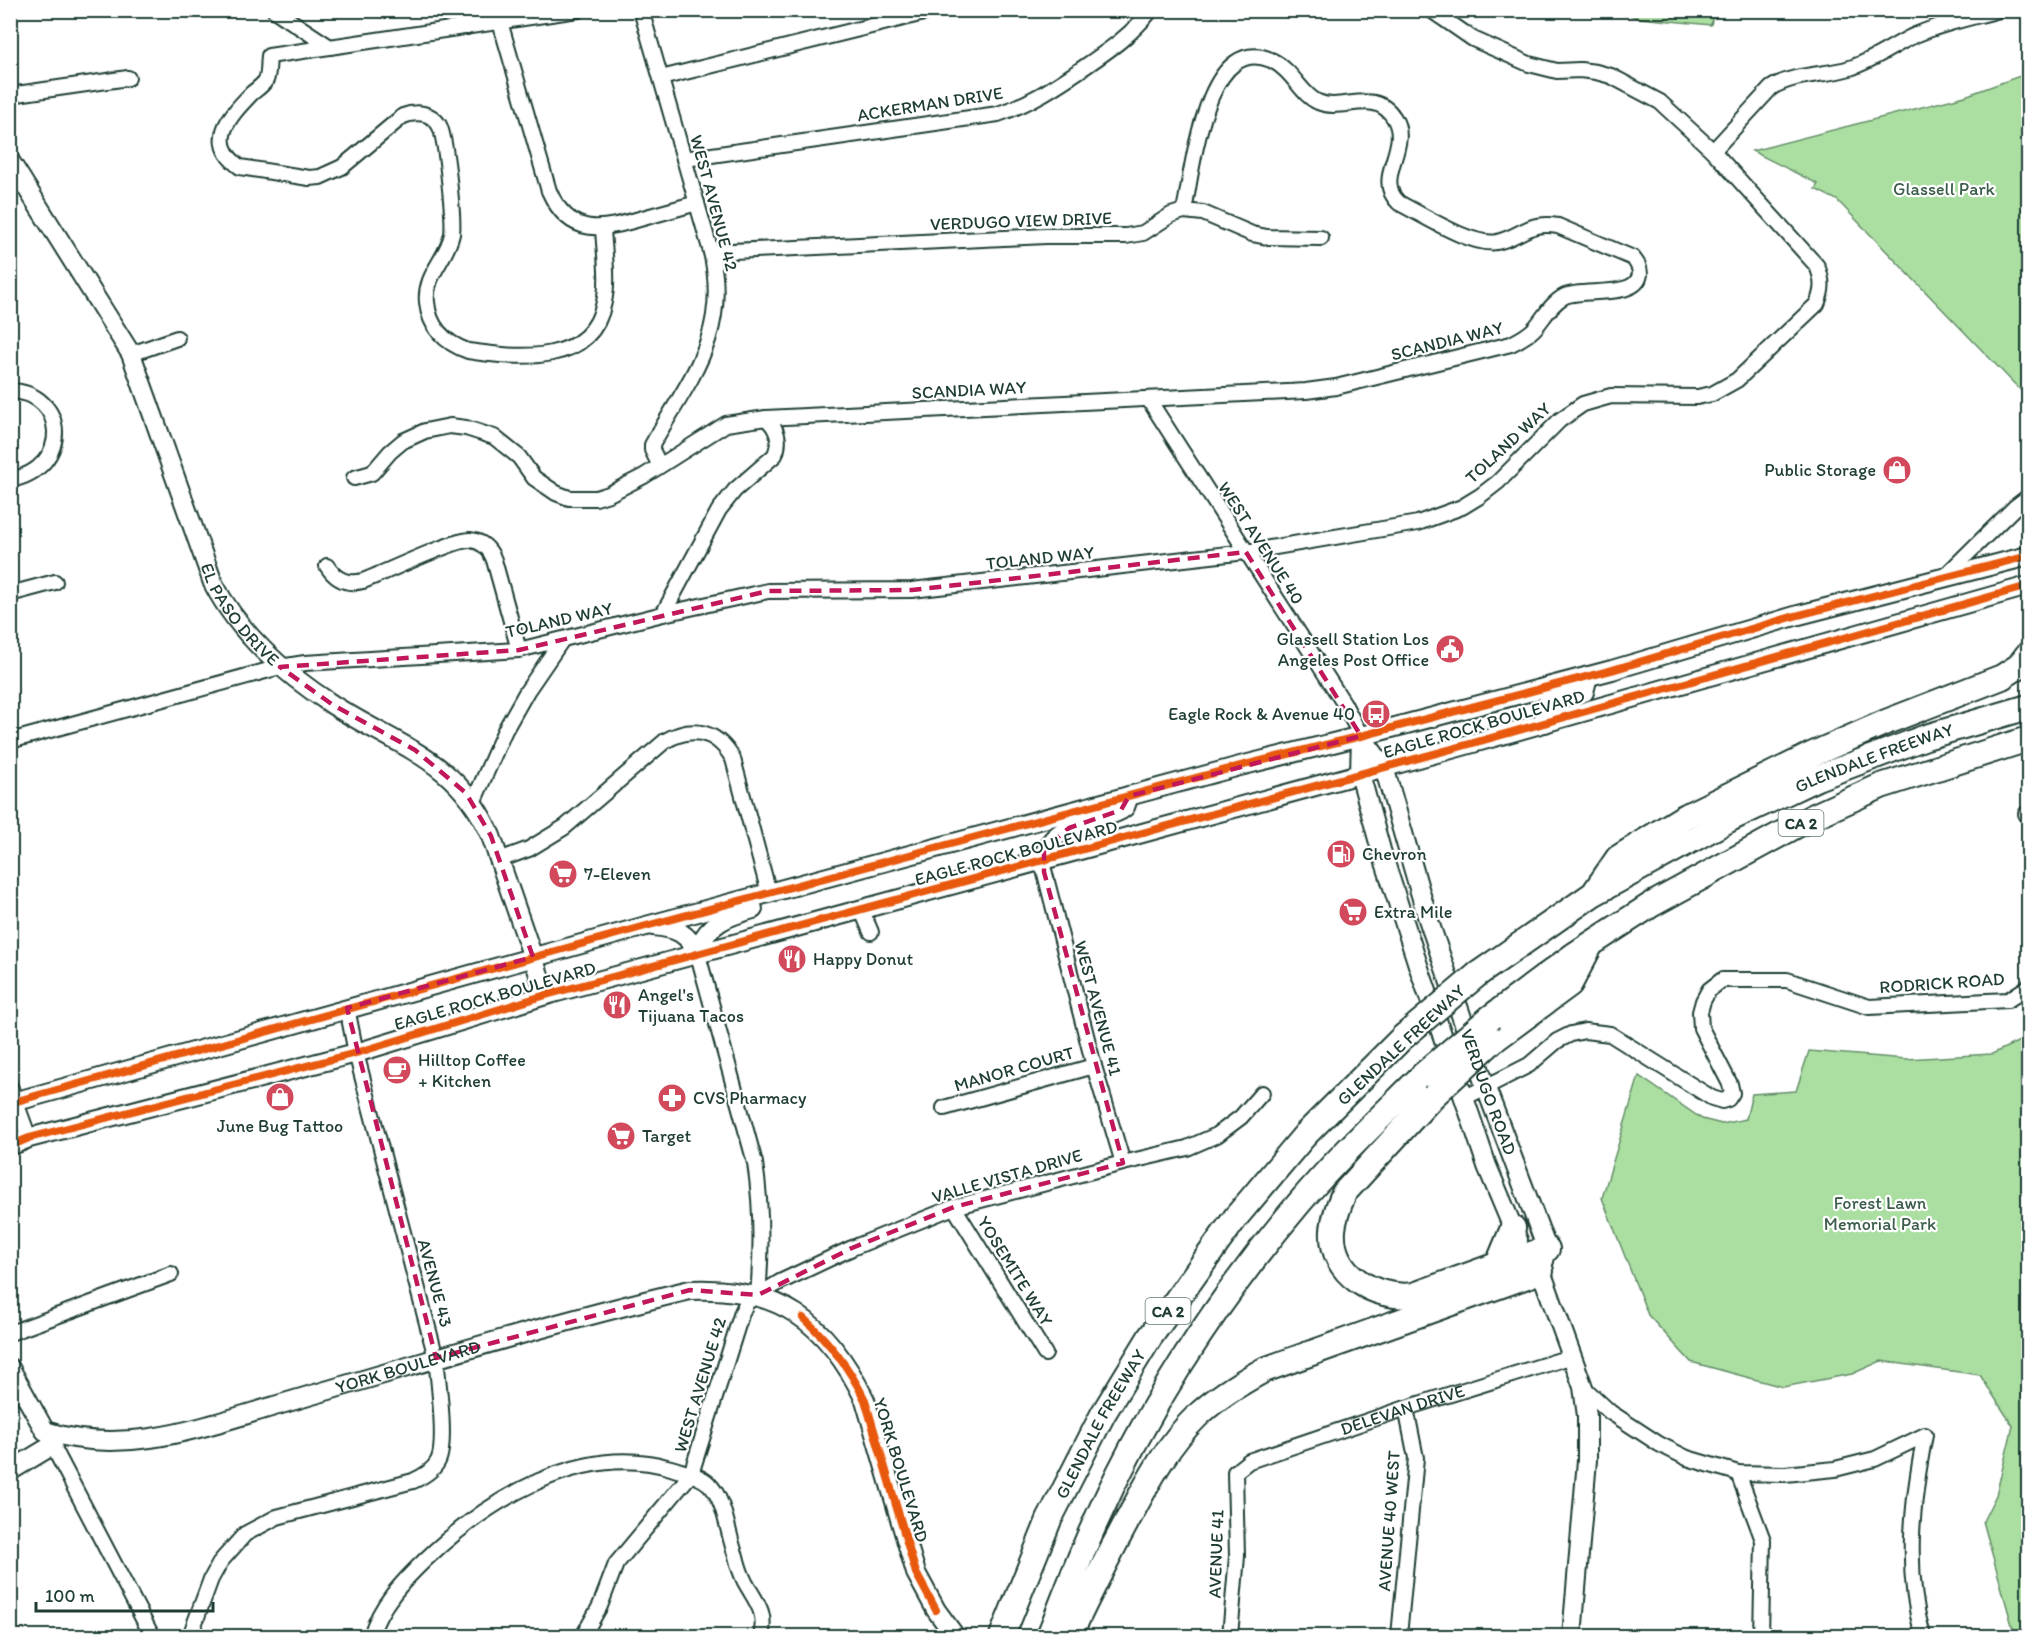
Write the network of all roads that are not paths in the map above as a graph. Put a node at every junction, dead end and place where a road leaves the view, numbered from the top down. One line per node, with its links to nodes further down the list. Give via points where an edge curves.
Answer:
1 (274, 10): 11 (street)
2 (460, 10): 10 (street)
3 (578, 10): 9 (street)
4 (641, 10): 13 (street, WEST AVENUE 42)
5 (936, 10): 13 (street)
6 (1151, 10): 16 (street, ACKERMAN DRIVE, via 1109,50 1038,98 998,114)
7 (1431, 10): 15 (street, via 1473,39 1529,64 1611,76 1660,102)
8 (1999, 10): 15 (street, via 1932,28 1851,68 1781,81)
9 (500, 22): 10 (street); 20 (street, via 554,201 568,218 591,228)
10 (467, 27): 11 (street)
11 (330, 47): 20 (street, via 269,57 266,80 226,124 225,152 249,170 320,177 342,167 403,116 428,115 443,134 453,221 446,252 432,273 426,298 432,322 446,340 478,352 542,356 583,340 600,317 604,304)
12 (128, 78): 14 (street)
13 (661, 78): 16 (street, WEST AVENUE 42)
14 (10, 95)
15 (1713, 151): 32 (street, TOLAND WAY, via 1816,266 1822,284 1811,311 1737,380 1697,397 1611,396 1583,404 1560,420 1498,482 1462,507 1439,517)
16 (684, 159): 18 (street, WEST AVENUE 42)
17 (10, 161): 24 (main road, EL PASO DRIVE)
18 (697, 202): 20 (street); 22 (street, WEST AVENUE 42)
19 (1184, 211): 21 (street, via 1203,213 1260,236); 22 (street, VERDUGO VIEW DRIVE, via 1143,232 1126,236 1046,236); 26 (street, SCANDIA WAY, via 1211,94 1231,67 1260,57 1292,74 1318,102 1370,102 1394,116 1399,143 1388,181 1389,190 1399,203 1479,242 1501,241 1536,225 1558,226 1632,258 1638,263 1640,277 1624,290 1565,296 1532,331 1511,344 1336,387)
20 (603, 228)
21 (1321, 238)
22 (711, 252): 28 (street, WEST AVENUE 42, via 717,290 712,330 698,365 652,445)
23 (177, 338): 24 (street)
24 (131, 354): 43 (main road, EL PASO DRIVE, via 213,583 235,620)
25 (10, 391): 30 (street, via 36,398 53,418 56,432 49,458 40,468 31,475)
26 (1149, 400): 27 (street, SCANDIA WAY); 32 (street, WEST AVENUE 40)
27 (766, 418): 28 (street, SCANDIA WAY, via 726,424); 39 (street, via 778,438 775,455 735,490 719,510)
28 (659, 464): 29 (street, SCANDIA WAY, via 609,494 584,500 569,498 534,478 519,457 494,437 450,426 403,441 372,473)
29 (354, 478)
30 (10, 480)
31 (2028, 497): 35 (street)
32 (1246, 552): 39 (street, TOLAND WAY, via 912,590 768,591); 47 (street, WEST AVENUE 40)
33 (2028, 556): 35 (main road, EAGLE ROCK BOULEVARD)
34 (327, 567): 41 (street, via 335,578 352,584 462,541 480,543 494,560)
35 (1943, 578): 44 (main road, EAGLE ROCK BOULEVARD)
36 (55, 582): 38 (street)
37 (2028, 586): 46 (main road, EAGLE ROCK BOULEVARD)
38 (10, 594)
39 (663, 614): 40 (street, TOLAND WAY)
40 (562, 640): 41 (street, TOLAND WAY); 53 (street, via 505,730)
41 (519, 650): 43 (street, TOLAND WAY)
42 (2028, 654): 58 (highway, via 2019,666 2002,677 1811,755 1684,817 1618,858)
43 (280, 667): 49 (street, TOLAND WAY); 53 (main road, EL PASO DRIVE, via 333,705 432,761)
44 (1588, 676): 46 (main road, via 1584,692 1547,704); 47 (main road, EAGLE ROCK BOULEVARD)
45 (2028, 707): 58 (highway, GLENDALE FREEWAY / CA 2, via 1926,737 1817,778 1732,818)
46 (1545, 723): 50 (main road, EAGLE ROCK BOULEVARD)
47 (1361, 736): 50 (main road, VERDUGO ROAD); 51 (main road, VERDUGO ROAD); 52 (main road, EAGLE ROCK BOULEVARD)
48 (2028, 739): 69 (highway, GLENDALE FREEWAY / CA 2, bridge, via 1881,786 1812,817 1651,905 1590,944 1570,984 1492,1029)
49 (10, 741)
50 (1384, 767): 51 (main road, EAGLE ROCK BOULEVARD); 70 (main road, VERDUGO ROAD, via 1427,916)
51 (1360, 774): 55 (main road, EAGLE ROCK BOULEVARD); 73 (main road, VERDUGO ROAD, via 1415,957)
52 (1129, 796): 55 (main road, via 1121,810 1079,823 1053,838 1044,849); 56 (main road, EAGLE ROCK BOULEVARD)
53 (473, 803): 54 (main road, EL PASO DRIVE, via 484,819)
54 (499, 860): 57 (street, via 529,849 565,827 665,741 698,732 720,742 733,759); 63 (main road, EL PASO DRIVE)
55 (1042, 862): 59 (main road, EAGLE ROCK BOULEVARD); 68 (street, WEST AVENUE 41)
56 (817, 880): 57 (main road, EAGLE ROCK BOULEVARD); 62 (main road, via 712,926 698,948)
57 (769, 893): 60 (main road, EAGLE ROCK BOULEVARD)
58 (1593, 894): 97 (highway, GLENDALE FREEWAY / CA 2, bridge, via 1478,974 1403,1038 1297,1144 1236,1217 1150,1336 1103,1414 1049,1520)
59 (862, 911): 61 (street); 62 (main road, EAGLE ROCK BOULEVARD)
60 (646, 926): 62 (main road, via 679,931 693,944); 63 (main road, EAGLE ROCK BOULEVARD)
61 (871, 932)
62 (698, 956): 65 (main road, EAGLE ROCK BOULEVARD); 83 (street, via 755,1164 762,1230)
63 (533, 957): 65 (main road, EL PASO DRIVE); 66 (main road, EAGLE ROCK BOULEVARD)
64 (2028, 987): 70 (street, RODRICK ROAD, via 2007,999 1869,1007 1787,980 1722,980 1709,990 1700,1012 1701,1028 1730,1084 1732,1093 1728,1099 1712,1098 1610,1035 1585,1031 1557,1041 1529,1065)
65 (546, 995): 67 (main road, EAGLE ROCK BOULEVARD)
66 (346, 1008): 67 (street, AVENUE 43); 72 (main road, EAGLE ROCK BOULEVARD)
67 (356, 1053): 75 (main road, EAGLE ROCK BOULEVARD); 87 (street, AVENUE 43)
68 (1094, 1066): 74 (street, MANOR COURT); 77 (street, WEST AVENUE 41)
69 (1429, 1085): 81 (highway, via 1344,1193 1333,1229 1340,1260 1362,1284 1378,1293 1399,1297); 103 (highway, GLENDALE FREEWAY / CA 2, via 1345,1152 1300,1202 1217,1310 1169,1382 1130,1452 1088,1538)
70 (1486, 1088): 73 (street, RODRICK ROAD); 80 (main road, VERDUGO ROAD)
71 (1262, 1093): 77 (street, VALLE VISTA DRIVE, via 1241,1117 1217,1134 1187,1148)
72 (12, 1097): 75 (street)
73 (1464, 1098): 79 (main road, VERDUGO ROAD)
74 (944, 1108)
75 (29, 1138): 76 (main road, EAGLE ROCK BOULEVARD)
76 (10, 1146)
77 (1123, 1163): 78 (street, VALLE VISTA DRIVE)
78 (954, 1207): 83 (street, VALLE VISTA DRIVE, via 852,1248); 85 (street, YOSEMITE WAY)
79 (1513, 1228): 80 (main road, VERDUGO ROAD); 81 (highway)
80 (1537, 1259): 81 (highway); 86 (main road, VERDUGO ROAD); 104 (highway, via 1274,1366 1216,1399 1178,1436 1157,1466)
81 (1498, 1264)
82 (171, 1274): 84 (street)
83 (758, 1295): 87 (main road, YORK BOULEVARD, via 690,1290); 95 (street, WEST AVENUE 42, via 741,1312); 96 (main road, YORK BOULEVARD, via 803,1318 854,1378 865,1400 916,1573)
84 (10, 1334)
85 (1045, 1354)
86 (1573, 1356): 89 (main road, VERDUGO ROAD); 90 (street, DELEVAN DRIVE)
87 (436, 1358): 91 (main road, YORK BOULEVARD, via 185,1432 102,1442); 99 (street, AVENUE 43, via 441,1407 437,1463 413,1481 277,1517 245,1534 211,1579)
88 (10, 1368): 91 (main road)
89 (1583, 1387): 94 (street, via 1610,1412 1659,1444 1687,1458); 107 (main road, VERDUGO ROAD, via 1587,1460)
90 (1406, 1408): 93 (street, DELEVAN DRIVE, via 1249,1461); 106 (street, AVENUE 40 WEST, via 1416,1458)
91 (49, 1438): 92 (main road); 98 (street)
92 (10, 1471)
93 (1235, 1472): 105 (street, AVENUE 41, via 1237,1556)
94 (1738, 1473): 108 (street, via 1763,1540); 109 (street, via 1835,1469 1875,1459 1925,1435 1915,1485 1911,1567)
95 (691, 1474): 100 (street, via 638,1462 609,1462 569,1470 529,1485 455,1532 414,1571 388,1600); 101 (street, via 616,1564); 102 (street, WEST AVENUE 42, via 709,1484 721,1502 744,1580 761,1608)
96 (952, 1635)
97 (1003, 1635)
98 (152, 1636)
99 (190, 1636)
100 (371, 1636)
101 (583, 1636)
102 (761, 1636)
103 (1048, 1636)
104 (1069, 1636)
105 (1230, 1636)
106 (1399, 1636)
107 (1572, 1636)
108 (1761, 1636)
109 (1923, 1636)

